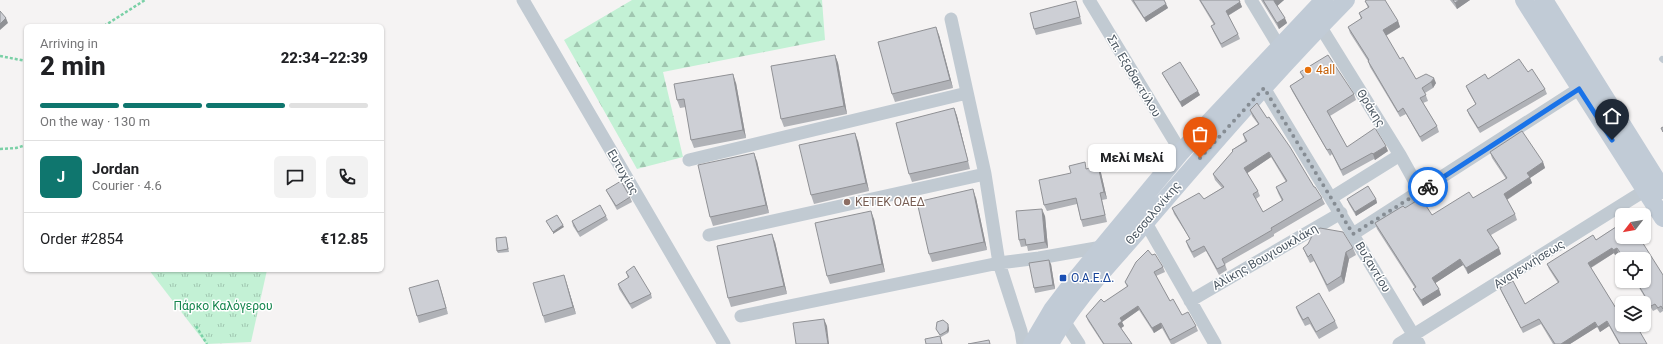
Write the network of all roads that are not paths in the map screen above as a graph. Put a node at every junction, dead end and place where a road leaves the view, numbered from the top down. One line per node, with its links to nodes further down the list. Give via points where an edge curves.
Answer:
1 (523, 0): 33 (street, Ευτυχίας)
2 (1089, 0): 15 (street, Σπ. Εξαδακτύλου)
3 (1251, 0): 10 (street)
4 (1324, 0): 10 (main road, Θεσσαλονίκης)
5 (1346, 0): 9 (main road, Θεσσαλονίκης)
6 (1524, 0): 13 (main road)
7 (1544, 0): 11 (main road)
8 (951, 19): 14 (street)
9 (1320, 26): 12 (main road, Θεσσαλονίκης); 16 (street, Θράκης)
10 (1280, 48): 15 (main road, Θεσσαλονίκης)
11 (1594, 79): 13 (street); 19 (main road)
12 (1264, 88): 21 (street, Βυζαντίου); 24 (main road, Θεσσαλονίκης)
13 (1579, 89): 19 (main road); 20 (street)
14 (967, 93): 17 (street); 18 (street)
15 (1180, 152): 27 (main road, Θεσσαλονίκης)
16 (1400, 155): 20 (street, Θράκης); 21 (street)
17 (689, 160)
18 (985, 174): 26 (street); 28 (street)
19 (1655, 187): 23 (main road); 32 (street, Αναγεννήσεως)
20 (1420, 191): 25 (street)
21 (1331, 198): 22 (street, Βυζαντίου)
22 (1341, 213): 25 (street, Βυζαντίου); 29 (street, Αλίκης Βουγιουκλάκη)
23 (1663, 218)
24 (1146, 222): 29 (street); 31 (main road, Θεσσαλονίκης)
25 (1353, 234): 32 (street, Βυζαντίου)
26 (709, 235)
27 (1102, 247): 28 (street); 35 (main road, Θεσσαλονίκης, via 1052,310)
28 (999, 263): 30 (street); 34 (street)
29 (1190, 301): 38 (street)
30 (741, 316)
31 (1064, 321): 36 (main road, Θεσσαλονίκης); 37 (street)
32 (1416, 339): 39 (street, Αναγεννήσεως)
33 (724, 344)
34 (1023, 344)
35 (1032, 344)
36 (1050, 344)
37 (1079, 344)
38 (1215, 344)
39 (1398, 344)

